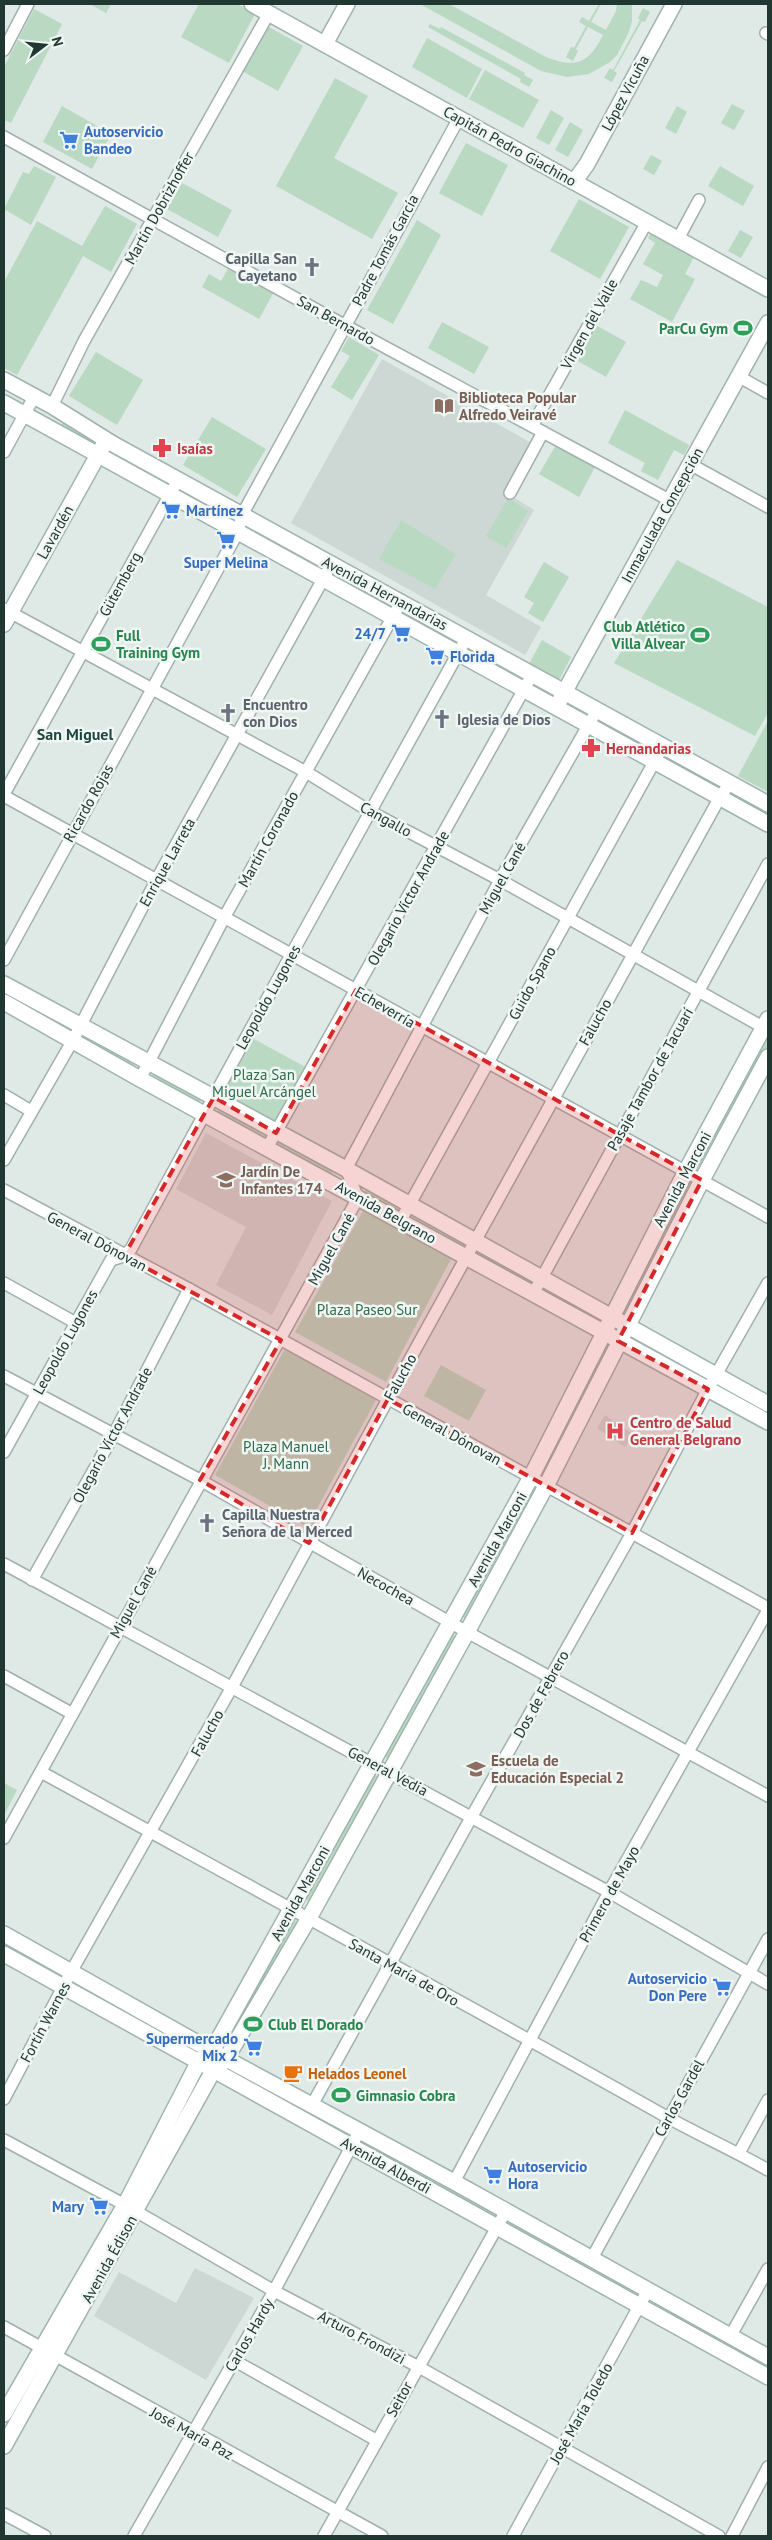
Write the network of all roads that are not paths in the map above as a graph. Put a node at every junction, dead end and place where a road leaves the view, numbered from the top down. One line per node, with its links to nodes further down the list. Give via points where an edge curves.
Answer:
1 (28, 4): 7 (street)
2 (252, 4): 5 (main road, Capitán Pedro Giachino)
3 (347, 4): 6 (main road)
4 (674, 4): 10 (main road, López Vicuña, via 587,164)
5 (268, 13): 6 (main road, Capitán Pedro Giachino); 12 (street, Martín Dobrizhoffer)
6 (325, 44): 8 (main road, Capitán Pedro Giachino)
7 (4, 50)
8 (459, 118): 10 (main road, Capitán Pedro Giachino); 17 (street, Padre Tomás García)
9 (4, 137): 12 (street, San Bernardo)
10 (574, 182): 13 (main road, Capitán Pedro Giachino)
11 (699, 200): 14 (street)
12 (153, 219): 17 (street, San Bernardo); 23 (street, Martín Dobrizhoffer, via 84,341)
13 (647, 222): 14 (main road, Capitán Pedro Giachino); 25 (street, Virgen del Valle)
14 (678, 239): 15 (main road, Capitán Pedro Giachino)
15 (768, 289)
16 (768, 322): 18 (main road, Inmaculada Concepción)
17 (344, 325): 25 (street, San Bernardo); 37 (street, Padre Tomás García)
18 (738, 376): 20 (street); 31 (main road, Inmaculada Concepción)
19 (4, 380): 21 (main road, Avenida Hernandarias)
20 (768, 393)
21 (34, 397): 23 (main road, Avenida Hernandarias); 24 (street)
22 (4, 403): 24 (main road, Avenida Hernandarias)
23 (57, 409): 26 (street, Martín Dobrizhoffer); 28 (main road, Avenida Hernandarias)
24 (24, 414): 26 (main road, Avenida Hernandarias); 29 (street)
25 (532, 426): 27 (street, San Bernardo)
26 (53, 430): 30 (main road, Avenida Hernandarias)
27 (543, 432): 33 (street); 35 (street, San Bernardo)
28 (106, 440): 30 (main road, Lavardén); 32 (main road, Avenida Hernandarias)
29 (4, 452)
30 (98, 455): 34 (main road, Avenida Hernandarias); 42 (main road, Lavardén)
31 (690, 464): 35 (main road, Inmaculada Concepción); 36 (street)
32 (178, 480): 34 (street, Gütemberg); 37 (main road, Avenida Hernandarias)
33 (510, 493)
34 (170, 494): 38 (main road, Avenida Hernandarias); 45 (street, Gütemberg)
35 (670, 501): 50 (main road, Inmaculada Concepción)
36 (768, 507)
37 (242, 514): 38 (street, Ricardo Rojas); 39 (main road, Avenida Hernandarias)
38 (238, 532): 40 (main road, Avenida Hernandarias); 48 (street, Ricardo Rojas)
39 (332, 564): 40 (street, Enrique Larreta); 41 (main road, Avenida Hernandarias)
40 (323, 579): 43 (main road, Avenida Hernandarias); 54 (street, Enrique Larreta)
41 (401, 602): 43 (street, Martín Coronado); 44 (main road, Avenida Hernandarias)
42 (6, 615): 45 (street, Cangallo)
43 (393, 617): 46 (main road, Avenida Hernandarias); 57 (street, Martín Coronado)
44 (467, 637): 46 (street, Leopoldo Lugones); 47 (main road, Avenida Hernandarias)
45 (82, 651): 48 (street, Cangallo); 59 (street, Gütemberg)
46 (457, 652): 49 (main road, Avenida Hernandarias); 62 (street, Leopoldo Lugones)
47 (532, 674): 49 (street, Olegario Víctor Andrade); 50 (main road, Avenida Hernandarias)
48 (150, 689): 54 (street, Cangallo); 64 (street, Ricardo Rojas)
49 (524, 689): 51 (main road, Avenida Hernandarias); 65 (street, Olegario Víctor Andrade)
50 (565, 692): 51 (main road, Inmaculada Concepción); 52 (main road, Avenida Hernandarias)
51 (557, 707): 53 (main road, Avenida Hernandarias)
52 (597, 710): 53 (street, Miguel Cané); 55 (main road, Avenida Hernandarias)
53 (589, 725): 56 (main road, Avenida Hernandarias); 68 (street, Miguel Cané)
54 (237, 736): 57 (street, Cangallo); 67 (street, Enrique Larreta)
55 (663, 746): 56 (street, Guido Spano); 58 (main road, Avenida Hernandarias)
56 (655, 761): 60 (main road, Avenida Hernandarias); 70 (street, Guido Spano)
57 (306, 772): 62 (street, Cangallo); 69 (street, Martín Coronado)
58 (730, 783): 60 (street, Falucho); 61 (main road, Avenida Hernandarias)
59 (4, 795): 64 (street, Echeverría)
60 (720, 797): 63 (main road, Avenida Hernandarias); 71 (street, Falucho)
61 (768, 804)
62 (371, 812): 65 (street, Cangallo); 72 (street, Leopoldo Lugones)
63 (768, 824)
64 (72, 832): 67 (street, Echeverría); 73 (street, Ricardo Rojas)
65 (437, 846): 68 (street, Cangallo); 75 (street, Olegario Víctor Andrade)
66 (768, 864): 76 (street, Pasaje Tambor de Tacuarí)
67 (157, 879): 69 (street, Echeverría); 79 (street, Enrique Larreta)
68 (500, 880): 70 (street, Cangallo); 80 (street, Miguel Cané)
69 (225, 916): 72 (street, Echeverría); 83 (street, Martín Coronado)
70 (568, 917): 71 (street, Cangallo); 84 (street, Guido Spano)
71 (633, 954): 76 (street, Cangallo); 88 (street, Falucho)
72 (291, 955): 75 (street, Echeverría); 87 (street, Leopoldo Lugones)
73 (4, 960)
74 (4, 984): 79 (main road, Avenida Belgrano)
75 (356, 990): 80 (street, Echeverría); 91 (street, Olegario Víctor Andrade)
76 (700, 990): 78 (street, Cangallo); 92 (street, Pasaje Tambor de Tacuarí)
77 (4, 1002): 81 (main road, Avenida Belgrano)
78 (767, 1025): 96 (main road, Avenida Marconi)
79 (80, 1026): 81 (street, Enrique Larreta); 83 (main road, Avenida Belgrano)
80 (422, 1028): 84 (street, Echeverría); 95 (street, Miguel Cané)
81 (72, 1040): 85 (main road, Avenida Belgrano); 89 (street, Enrique Larreta)
82 (768, 1057): 97 (main road, Avenida Marconi)
83 (148, 1062): 85 (street, Martín Coronado); 87 (main road, Avenida Belgrano)
84 (488, 1064): 88 (street, Echeverría); 100 (street, Guido Spano)
85 (140, 1079): 90 (main road, Avenida Belgrano)
86 (4, 1095): 89 (street)
87 (214, 1096): 90 (street, Leopoldo Lugones); 91 (main road, Avenida Belgrano)
88 (553, 1098): 92 (street, Echeverría); 103 (street, Falucho)
89 (31, 1111): 94 (street, Enrique Larreta)
90 (205, 1113): 93 (main road, Avenida Belgrano); 104 (street, Leopoldo Lugones, via 132,1249)
91 (276, 1133): 93 (street, Olegario Víctor Andrade); 95 (main road, Avenida Belgrano)
92 (620, 1134): 96 (street, Echeverría); 106 (street, Pasaje Tambor de Tacuarí)
93 (267, 1148): 99 (main road, Avenida Belgrano)
94 (4, 1160)
95 (346, 1169): 99 (street, Miguel Cané); 100 (main road, Avenida Belgrano)
96 (686, 1171): 97 (street, Echeverría); 111 (main road, Avenida Marconi)
97 (702, 1180): 101 (street, Echeverría); 113 (main road, Avenida Marconi)
98 (4, 1190): 104 (street, General Dónovan)
99 (358, 1198): 102 (main road, Avenida Belgrano); 115 (street, Miguel Cané)
100 (410, 1204): 102 (street, Guido Spano); 103 (main road, Avenida Belgrano)
101 (768, 1217)
102 (401, 1220): 105 (main road, Avenida Belgrano)
103 (474, 1242): 105 (street, Falucho); 106 (main road, Avenida Belgrano)
104 (124, 1256): 109 (street, General Dónovan); 112 (street, Leopoldo Lugones, via 111,1260)
105 (466, 1256): 110 (main road, Avenida Belgrano); 121 (street, Falucho)
106 (542, 1279): 110 (street, Pasaje Tambor de Tacuarí); 111 (main road, Avenida Belgrano)
107 (4, 1283): 112 (street)
108 (768, 1283): 117 (street, Dos de Febrero)
109 (189, 1289): 115 (street, General Dónovan); 124 (street, Olegario Víctor Andrade)
110 (533, 1294): 114 (main road, Avenida Belgrano)
111 (611, 1316): 113 (main road, Avenida Belgrano); 114 (main road, Avenida Marconi)
112 (76, 1323): 120 (street, Leopoldo Lugones)
113 (626, 1325): 116 (main road, Avenida Marconi); 117 (main road, Avenida Belgrano)
114 (603, 1332): 116 (main road, Avenida Belgrano); 126 (main road, Avenida Marconi)
115 (281, 1340): 121 (street, General Dónovan); 127 (street, Miguel Cané)
116 (618, 1340): 119 (main road, Avenida Belgrano); 128 (main road, Avenida Marconi)
117 (716, 1375): 119 (street, Dos de Febrero); 122 (main road, Avenida Belgrano)
118 (4, 1376): 120 (street, Necochea)
119 (708, 1389): 123 (main road, Avenida Belgrano); 129 (street, Dos de Febrero)
120 (36, 1393): 124 (street, Necochea); 125 (street, Leopoldo Lugones)
121 (388, 1399): 126 (street, General Dónovan); 130 (street, Falucho)
122 (768, 1404)
123 (768, 1422)
124 (114, 1434): 127 (street, Necochea); 132 (street, Olegario Víctor Andrade)
125 (4, 1452)
126 (531, 1478): 128 (street, General Dónovan); 134 (main road, Avenida Marconi)
127 (200, 1480): 130 (street, Necochea); 135 (street, Miguel Cané)
128 (546, 1486): 129 (street, General Dónovan); 136 (main road, Avenida Marconi)
129 (632, 1533): 133 (street, General Dónovan); 138 (street, Dos de Febrero)
130 (309, 1543): 134 (street, Necochea); 139 (street, Falucho)
131 (4, 1564): 132 (street, General Vedia)
132 (32, 1580): 135 (street, General Vedia)
133 (768, 1609): 141 (street, Primero de Mayo)
134 (451, 1623): 136 (street, Necochea); 142 (main road, Avenida Marconi)
135 (120, 1626): 139 (street, General Vedia); 140 (street, Miguel Cané)
136 (467, 1632): 138 (street, Necochea); 143 (main road, Avenida Marconi)
137 (4, 1676): 140 (street)
138 (550, 1677): 141 (street, Necochea); 146 (street, Dos de Febrero)
139 (232, 1688): 142 (street, General Vedia); 147 (street, Falucho)
140 (71, 1713): 144 (street, Miguel Cané)
141 (689, 1752): 145 (street, Necochea); 149 (street, Primero de Mayo)
142 (373, 1762): 143 (street, General Vedia); 150 (main road, Avenida Marconi)
143 (389, 1771): 146 (street, General Vedia); 151 (main road, Avenida Marconi)
144 (41, 1772): 147 (street, Santa María de Oro); 148 (street, Miguel Cané)
145 (768, 1796)
146 (472, 1816): 149 (street, General Vedia); 155 (street, Dos de Febrero)
147 (151, 1832): 150 (street, Santa María de Oro); 156 (street, Falucho)
148 (4, 1838)
149 (610, 1892): 157 (street, General Vedia); 160 (street, Primero de Mayo)
150 (291, 1909): 151 (street, Santa María de Oro); 161 (main road, Avenida Marconi)
151 (309, 1918): 155 (street, Santa María de Oro); 162 (main road, Avenida Marconi)
152 (4, 1934): 156 (main road, Avenida Alberdi)
153 (768, 1939): 157 (street, Carlos Gardel)
154 (4, 1954): 159 (main road, Avenida Alberdi)
155 (390, 1965): 160 (street, Santa María de Oro); 167 (street, Dos de Febrero)
156 (71, 1972): 159 (street, Fortín Warnes); 161 (main road, Avenida Alberdi)
157 (750, 1973): 158 (street, General Vedia); 168 (street, Carlos Gardel)
158 (768, 1984)
159 (64, 1988): 163 (main road, Avenida Alberdi); 165 (street, Fortín Warnes)
160 (530, 2040): 168 (street, Santa María de Oro); 174 (street, Primero de Mayo)
161 (212, 2051): 162 (main road, Avenida Alberdi); 163 (main road, Avenida Édison)
162 (226, 2059): 164 (main road, Avenida Marconi); 167 (main road, Avenida Alberdi)
163 (199, 2061): 164 (main road, Avenida Alberdi); 175 (main road, Avenida Édison)
164 (213, 2071): 171 (main road, Avenida Alberdi); 175 (main road, Avenida Édison)
165 (4, 2099)
166 (768, 2100): 172 (street)
167 (312, 2105): 169 (main road, Avenida Alberdi)
168 (668, 2118): 172 (street, Santa María de Oro); 178 (street, Carlos Gardel)
169 (359, 2132): 171 (street, Carlos Hardy); 174 (main road, Avenida Alberdi)
170 (4, 2140): 175 (street, Arturo Frondizi)
171 (352, 2146): 177 (main road, Avenida Alberdi); 181 (street, Carlos Hardy)
172 (739, 2153): 173 (street, Santa María de Oro)
173 (768, 2170)
174 (454, 2182): 176 (main road, Avenida Alberdi)
175 (130, 2208): 181 (street, Arturo Frondizi); 185 (main road, Avenida Édison); 186 (main road, Avenida Édison)
176 (506, 2211): 177 (street, Seitor); 178 (main road, Avenida Alberdi)
177 (498, 2226): 182 (main road, Avenida Alberdi); 189 (street, Seitor)
178 (592, 2258): 180 (main road, Avenida Alberdi)
179 (768, 2269): 184 (street)
180 (648, 2290): 182 (street, José María Toledo); 184 (main road, Avenida Alberdi)
181 (274, 2291): 188 (street, Carlos Hardy); 189 (street, Arturo Frondizi)
182 (639, 2306): 190 (main road, Avenida Alberdi); 195 (street, José María Toledo)
183 (4, 2327): 185 (street, José María Paz)
184 (731, 2335): 187 (main road, Avenida Alberdi)
185 (41, 2349): 186 (street, José María Paz); 191 (main road, Avenida Édison)
186 (55, 2356): 192 (street, José María Paz); 194 (main road, Avenida Édison)
187 (768, 2357)
188 (235, 2361): 192 (street, Carlos Hardy); 193 (street)
189 (417, 2366): 193 (street, Seitor); 195 (street, Arturo Frondizi)
190 (768, 2377)
191 (4, 2414)
192 (193, 2434): 197 (street, José María Paz); 200 (street, Carlos Hardy)
193 (376, 2440): 197 (street, Seitor)
194 (4, 2446)
195 (562, 2448): 203 (street, José María Toledo); 204 (street, Arturo Frondizi)
196 (768, 2467): 205 (street)
197 (338, 2512): 201 (street, Seitor); 202 (street, José María Paz)
198 (4, 2514): 199 (street)
199 (45, 2536)
200 (134, 2536)
201 (324, 2536)
202 (382, 2536)
203 (514, 2536)
204 (719, 2536)
205 (732, 2536)

